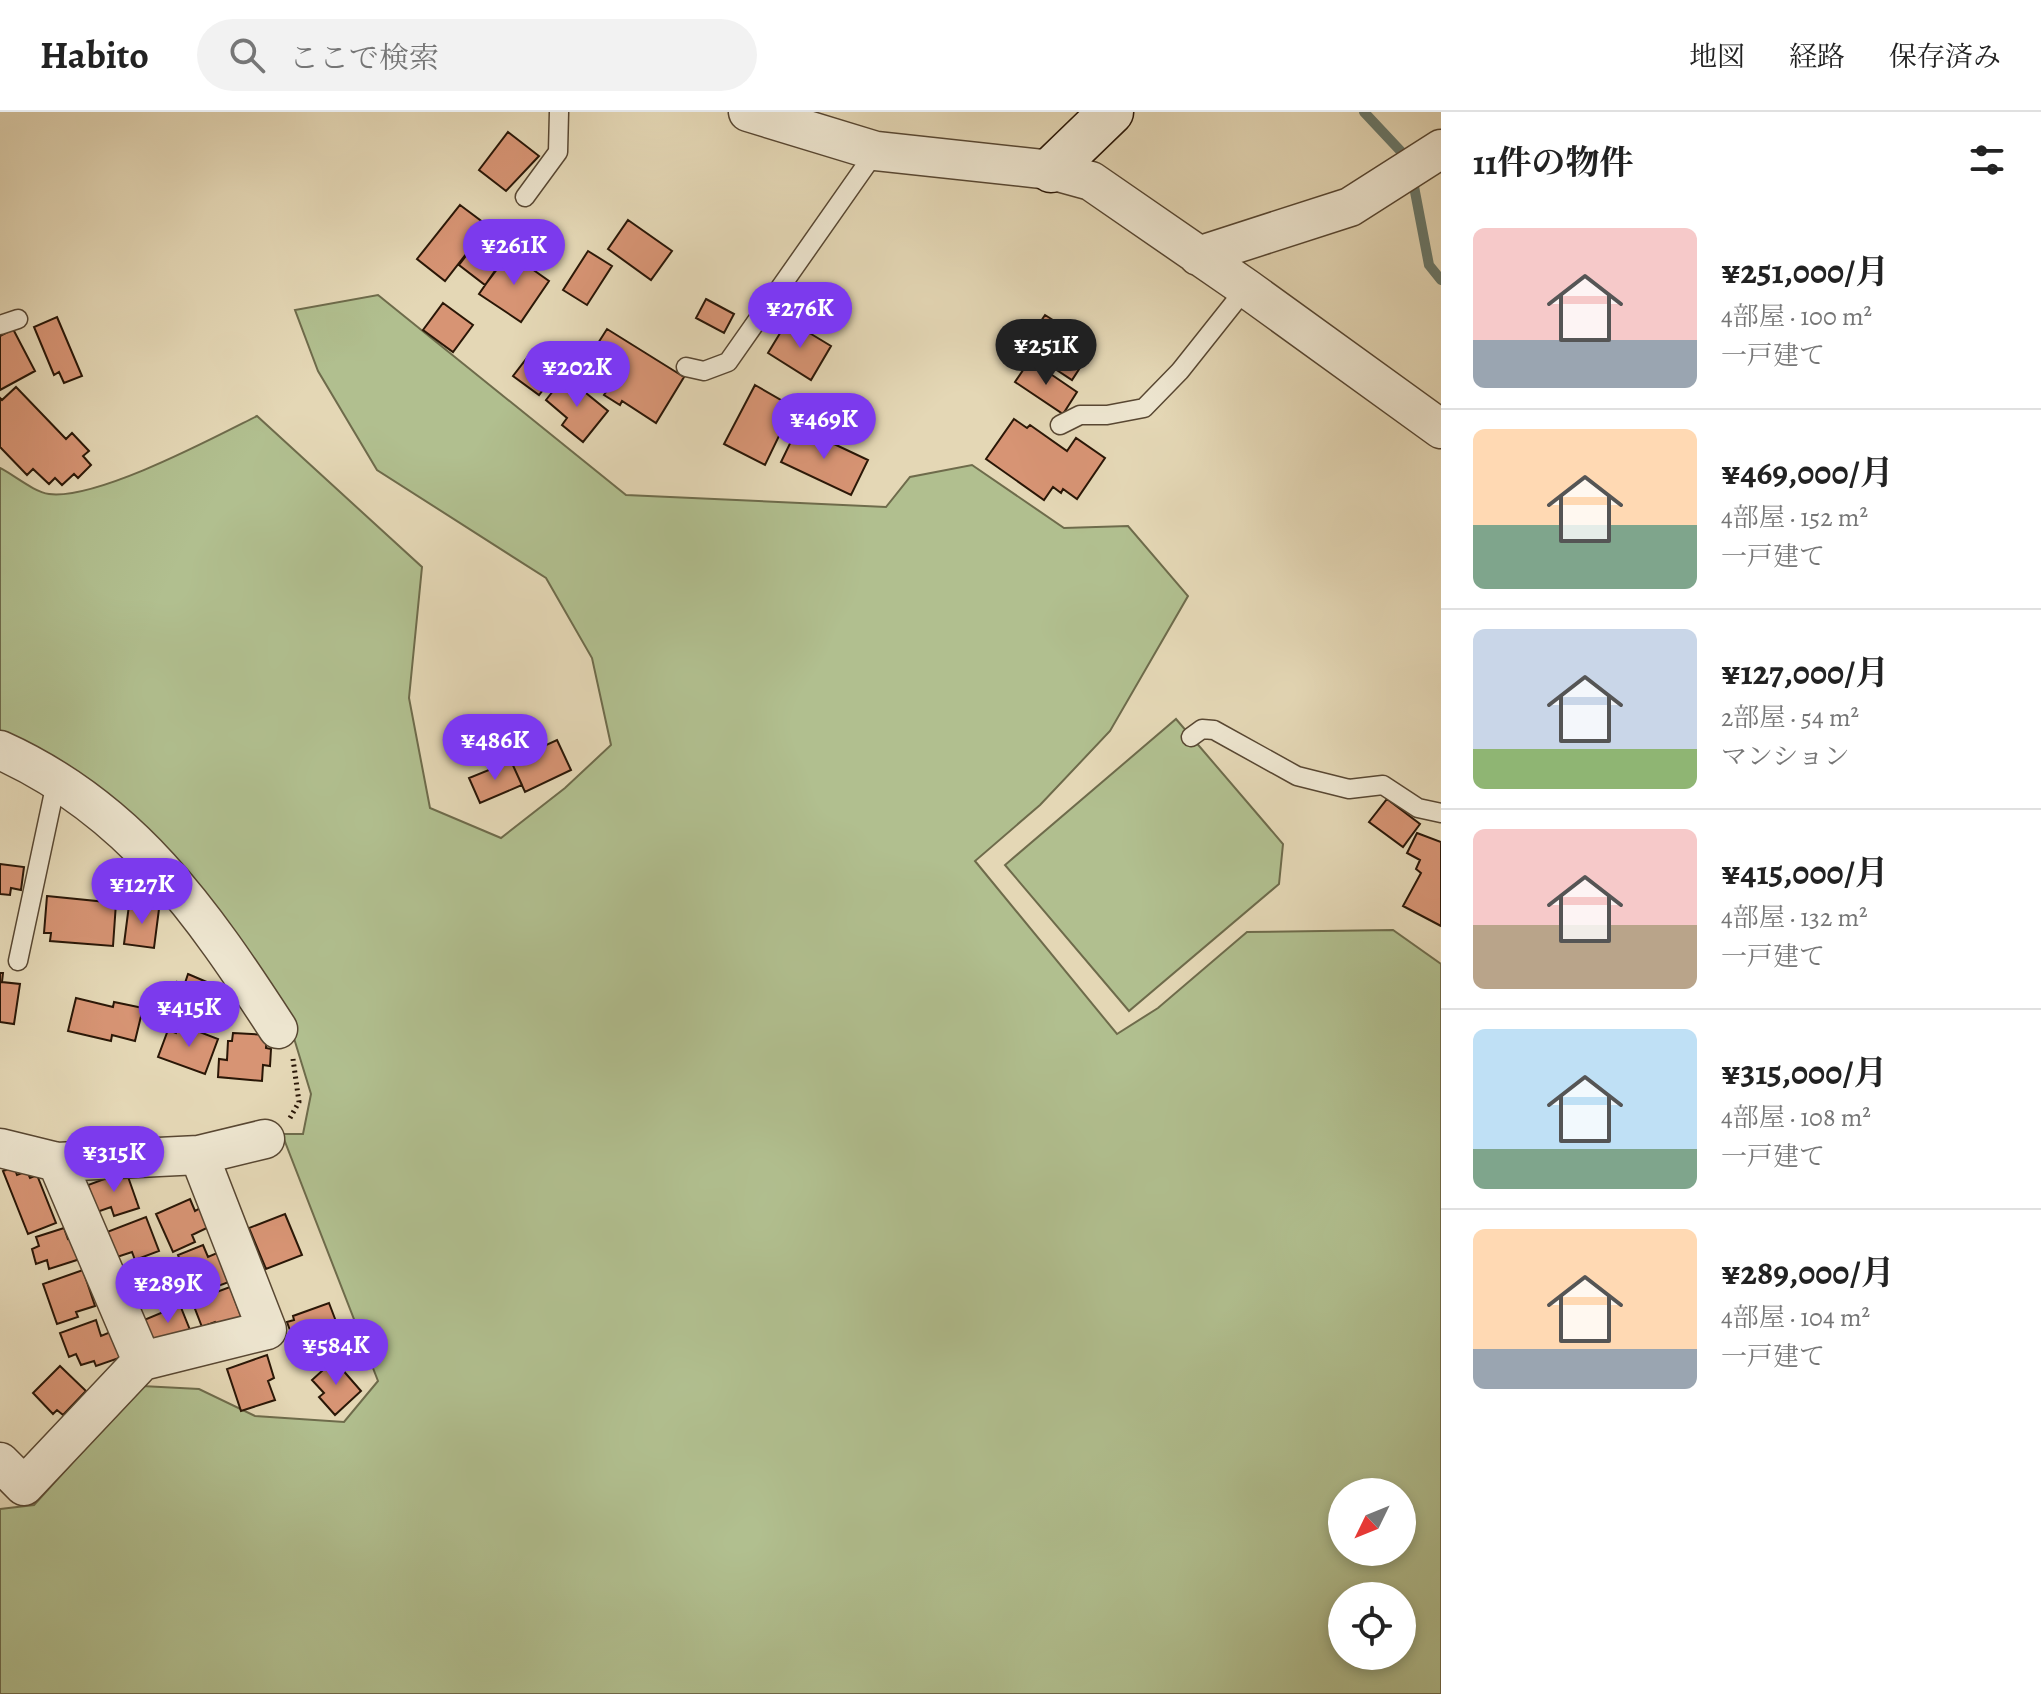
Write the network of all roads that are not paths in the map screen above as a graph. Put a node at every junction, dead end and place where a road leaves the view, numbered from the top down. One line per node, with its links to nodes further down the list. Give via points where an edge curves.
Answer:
1 (559, 112): 7 (lane, via 558,152)
2 (748, 112): 5 (street)
3 (1111, 112): 6 (street)
4 (1441, 149): 8 (street, via 1350,207)
5 (876, 151): 6 (street); 10 (lane, via 728,362 704,371)
6 (1051, 170): 8 (street, via 1091,181)
7 (525, 197)
8 (1198, 256): 9 (street)
9 (1246, 288): 11 (lane, via 1144,408 1080,415); 12 (street)
10 (686, 367)
11 (1060, 425)
12 (1441, 429)
13 (1191, 737): 16 (lane, via 1202,729 1214,730 1297,776 1349,789 1383,785 1418,808)
14 (0, 750): 15 (street)
15 (57, 778): 17 (lane); 18 (street, via 162,866 218,937)
16 (1441, 813)
17 (18, 961)
18 (278, 1029)
19 (265, 1139): 21 (street)
20 (0, 1148): 22 (street)
21 (199, 1155): 22 (street); 23 (street, via 267,1330)
22 (57, 1162): 23 (street)
23 (142, 1361): 24 (street, via 24,1486)
24 (0, 1462)

